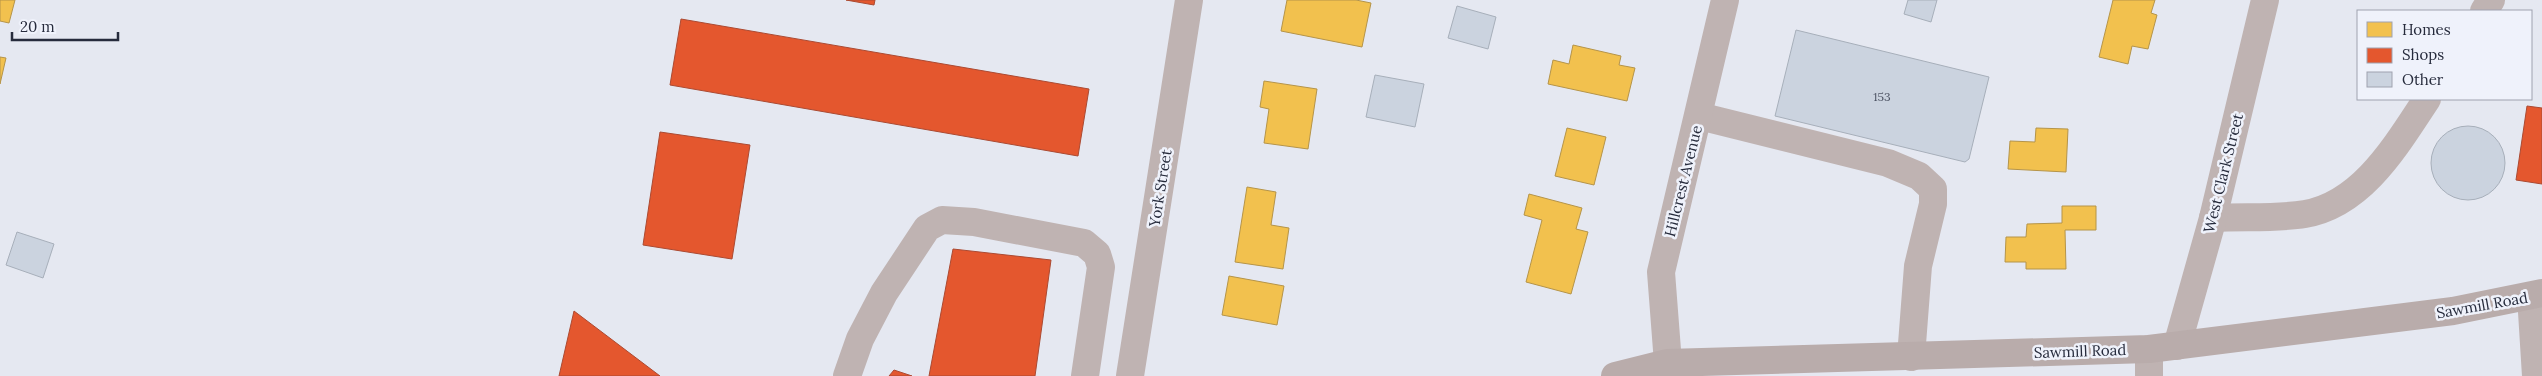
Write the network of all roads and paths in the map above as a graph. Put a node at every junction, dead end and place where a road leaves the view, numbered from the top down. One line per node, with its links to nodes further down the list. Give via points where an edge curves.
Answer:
1 (1189, 0): 14 (street, York Street)
2 (1725, 0): 5 (street, Hillcrest Avenue)
3 (2265, 0): 6 (street, West Clark Street)
4 (2426, 100): 6 (street, via 2388,158 2345,198 2306,214)
5 (1699, 116): 10 (street, via 1888,163 1919,176 1933,189 1933,204 1918,266); 11 (street, Hillcrest Avenue, via 1661,272)
6 (2213, 218): 8 (street, West Clark Street)
7 (2536, 295): 8 (main road, Sawmill Road, via 2453,311); 17 (street)
8 (2177, 346): 9 (main road, Sawmill Road)
9 (2149, 349): 10 (main road, Sawmill Road); 16 (street)
10 (1911, 357): 11 (main road, Sawmill Road)
11 (1668, 370): 15 (main road, Sawmill Road)
12 (847, 376): 13 (street, via 860,339 884,293 927,228 942,220 974,222 1084,243 1097,254 1101,267)
13 (1085, 376)
14 (1130, 376)
15 (1615, 376)
16 (2149, 376)
17 (2536, 376)

